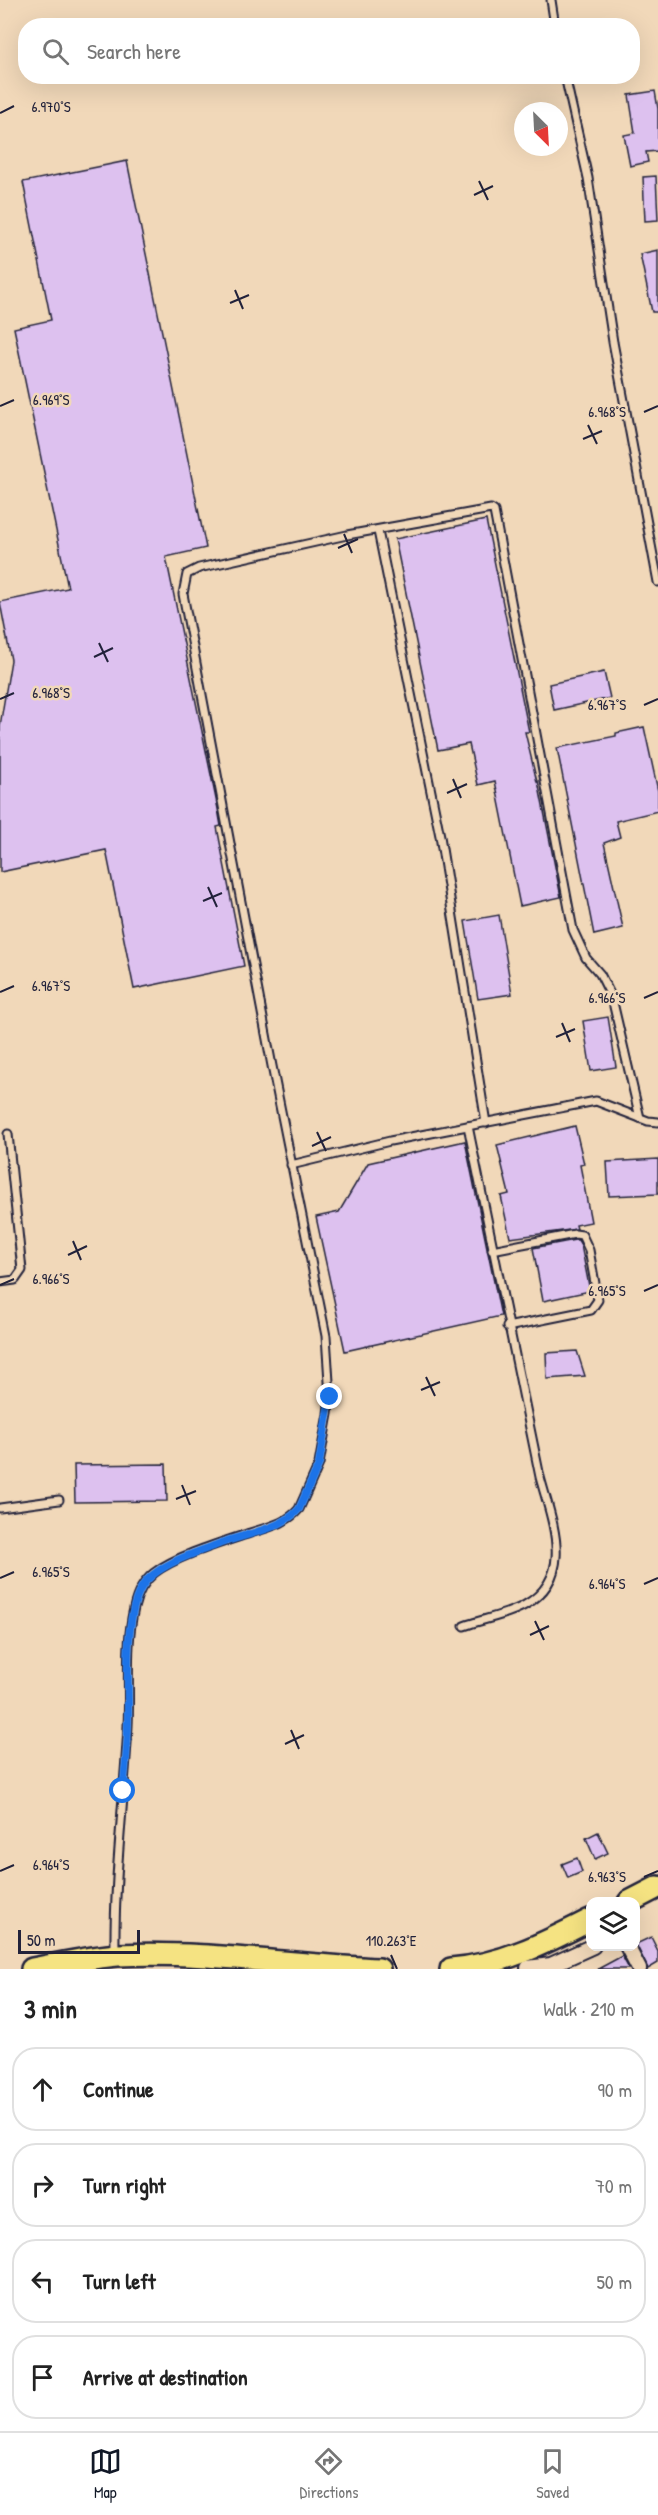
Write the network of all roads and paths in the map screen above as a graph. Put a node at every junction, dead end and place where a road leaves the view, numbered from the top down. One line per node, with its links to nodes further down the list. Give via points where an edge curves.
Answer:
1 (551, 0): 2 (lane)
2 (554, 18)
3 (567, 84): 5 (lane, via 588,178 613,342)
4 (378, 531): 6 (lane, via 494,511 573,930 612,998); 8 (lane, via 440,836); 11 (lane, via 199,568 187,574 183,583)
5 (658, 582)
6 (640, 1118): 7 (lane); 8 (lane, via 596,1101)
7 (658, 1122)
8 (486, 1123): 9 (lane)
9 (468, 1126): 11 (lane); 12 (lane)
10 (8, 1134): 13 (lane, via 22,1270 15,1280)
11 (291, 1165): 23 (lane, via 326,1336 330,1397 319,1464 299,1509 288,1519 169,1564 141,1587 134,1606 129,1648)
12 (492, 1250): 14 (lane); 14 (lane, via 575,1234 582,1235 590,1250 598,1300 591,1310)
13 (0, 1282)
14 (507, 1326): 17 (lane, via 555,1528 554,1576 544,1592 524,1606)
15 (59, 1500): 16 (lane)
16 (0, 1508)
17 (464, 1626)
18 (658, 1887): 19 (main road)
19 (639, 1897)
20 (586, 1923): 24 (main road)
21 (586, 1950): 24 (street, via 551,1965)
22 (629, 1951): 30 (street)
23 (115, 1956): 25 (main road); 26 (main road)
24 (529, 1962): 29 (main road)
25 (72, 1965): 27 (main road)
26 (253, 1965): 28 (main road)
27 (32, 1969)
28 (379, 1969)
29 (451, 1969)
30 (639, 1969)

